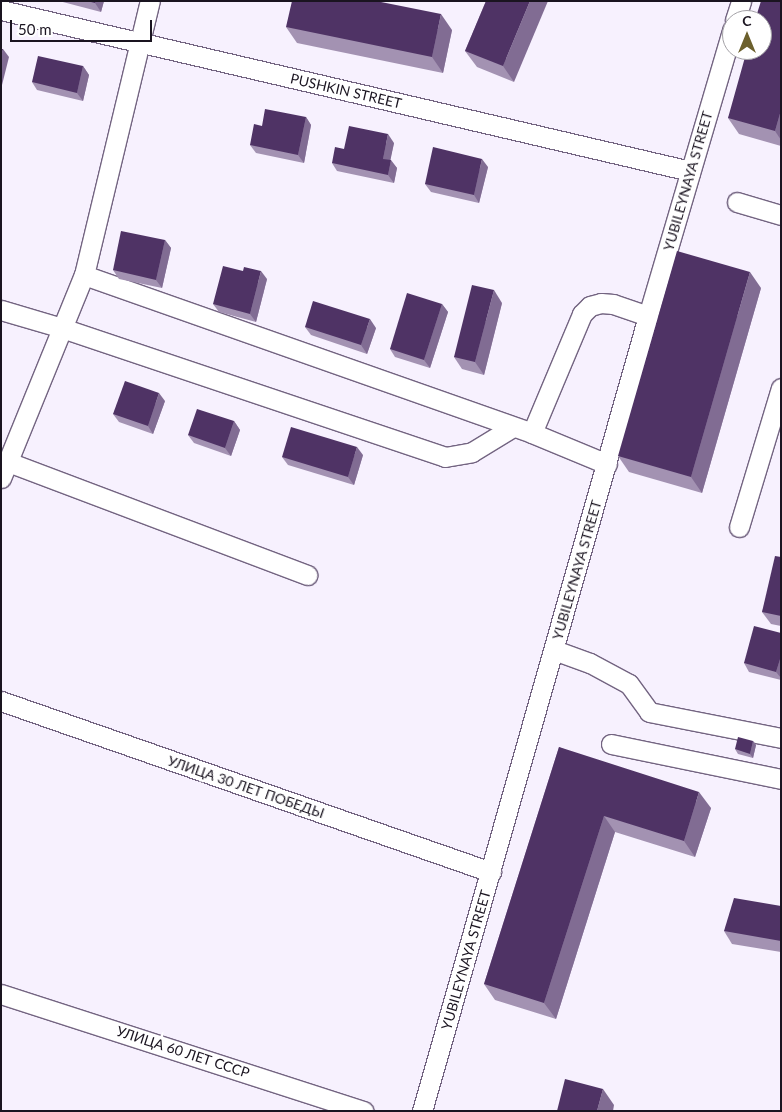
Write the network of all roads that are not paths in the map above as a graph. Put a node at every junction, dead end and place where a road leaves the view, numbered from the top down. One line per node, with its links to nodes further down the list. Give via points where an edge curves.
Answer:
1 (150, 1): 3 (street)
2 (1, 10): 3 (street, PUSHKIN STREET)
3 (140, 42): 5 (street, PUSHKIN STREET); 8 (street)
4 (723, 60): 5 (street, YUBILEYNAYA STREET)
5 (690, 171): 10 (street, YUBILEYNAYA STREET)
6 (737, 202): 7 (street)
7 (781, 215)
8 (84, 275): 11 (street); 13 (street)
9 (1, 310): 11 (street)
10 (648, 316): 14 (street, via 601,303 590,306 582,314); 15 (street, YUBILEYNAYA STREET)
11 (62, 328): 13 (street, via 446,457 472,452); 16 (street)
12 (781, 388): 17 (street)
13 (513, 427): 14 (street)
14 (532, 433): 15 (street)
15 (607, 464): 19 (street, YUBILEYNAYA STREET)
16 (5, 470): 18 (street)
17 (739, 527)
18 (307, 575)
19 (554, 650): 21 (street, via 590,663 629,684 649,712); 24 (street, YUBILEYNAYA STREET)
20 (1, 701): 24 (street, УЛИЦА 30 ЛЕТ ПОБЕДЫ)
21 (781, 738)
22 (610, 744): 23 (street)
23 (781, 779)
24 (491, 872): 27 (street, YUBILEYNAYA STREET)
25 (1, 994): 26 (street, УЛИЦА 60 ЛЕТ СССР)
26 (364, 1111)
27 (422, 1111)

